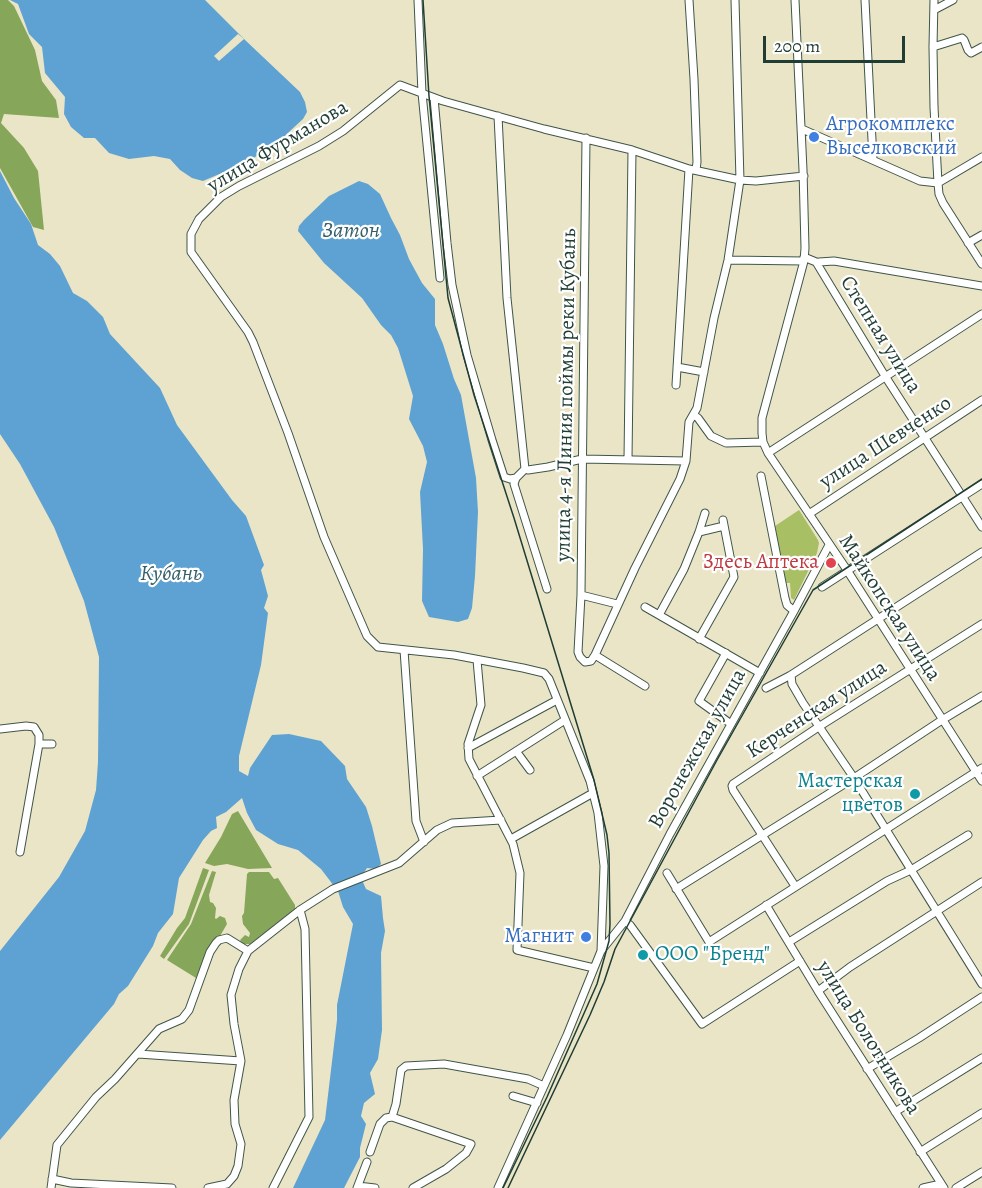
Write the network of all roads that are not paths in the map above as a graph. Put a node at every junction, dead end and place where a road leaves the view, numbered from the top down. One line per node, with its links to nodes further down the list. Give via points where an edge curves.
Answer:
1 (418, 0): 11 (street)
2 (689, 0): 19 (street, via 697,162)
3 (735, 0): 21 (street)
4 (795, 0): 14 (street)
5 (865, 0): 18 (street)
6 (934, 0): 8 (street)
7 (953, 0): 8 (street)
8 (934, 10): 9 (street)
9 (933, 47): 10 (street, via 962,38 971,53); 22 (street)
10 (982, 47)
11 (422, 93): 12 (street, улица Фурманова); 29 (street); 66 (street, улица Фурманова, via 400,85 344,131 221,197 199,219 190,244 191,252 253,342 324,537 367,636 378,647)
12 (434, 98): 13 (street, улица Фурманова); 46 (street, via 452,285 467,355 504,477)
13 (498, 116): 15 (street, улица Фурманова); 44 (street, via 507,298)
14 (801, 129): 18 (street); 20 (street)
15 (586, 138): 16 (street, улица Фурманова); 41 (street, улица 4-я Линия поймы реки Кубань)
16 (632, 150): 19 (street, улица Фурманова); 42 (street)
17 (982, 157): 22 (street)
18 (873, 160): 22 (street, via 920,181)
19 (693, 169): 21 (street, улица Фурманова); 32 (street)
20 (804, 176): 21 (street, улица Фурманова); 25 (street)
21 (740, 180): 26 (street)
22 (938, 183): 24 (street, via 943,203)
23 (982, 235): 24 (street)
24 (968, 243): 28 (street)
25 (804, 259): 26 (street); 34 (street, Степная улица, via 816,262); 39 (street, via 762,418)
26 (728, 261): 33 (street)
27 (819, 262): 30 (street, via 834,261)
28 (982, 264)
29 (440, 278)
30 (982, 286)
31 (982, 314): 34 (street)
32 (677, 367): 33 (street); 35 (street)
33 (704, 372): 37 (street)
34 (885, 376): 38 (street, Степная улица); 40 (street)
35 (676, 385)
36 (982, 400): 38 (street, улица Шевченко)
37 (694, 415): 39 (street, via 711,436 726,442); 43 (street, via 689,422)
38 (924, 437): 48 (street, Степная улица); 50 (street, улица Шевченко)
39 (763, 442): 40 (street, Майкопская улица)
40 (768, 453): 50 (street, Майкопская улица)
41 (582, 459): 42 (street); 44 (street); 58 (street, улица 4-я Линия поймы реки Кубань)
42 (628, 459): 43 (street)
43 (686, 461): 59 (street)
44 (525, 470): 46 (street)
45 (762, 476): 61 (street, via 785,598)
46 (516, 478): 57 (street, via 514,484)
47 (982, 484): 48 (street)
48 (962, 496): 51 (street, Степная улица); 55 (street)
49 (705, 513): 52 (street)
50 (809, 514): 53 (street, Майкопская улица)
51 (982, 527)
52 (699, 532): 62 (street); 65 (street, via 724,523 734,577)
53 (829, 545): 55 (street, Майкопская улица); 61 (street, Воронежская улица)
54 (982, 552): 63 (street)
55 (846, 570): 56 (street); 63 (street, Майкопская улица)
56 (822, 587)
57 (548, 589)
58 (581, 596): 59 (street); 68 (street, улица 4-я Линия поймы реки Кубань, via 578,652 585,662)
59 (617, 604): 68 (street)
60 (645, 607): 62 (street)
61 (794, 611): 71 (street, Воронежская улица)
62 (659, 615): 65 (street)
63 (877, 618): 70 (street, Майкопская улица); 72 (street)
64 (982, 624): 70 (street, Керченская улица)
65 (699, 639): 67 (street)
66 (404, 650): 69 (street, улица Фурманова); 97 (street, via 416,821)
67 (726, 653): 71 (street); 79 (street, via 699,701)
68 (595, 655): 73 (street)
69 (477, 660): 76 (street, улица Фурманова, via 544,673); 84 (street, via 481,705)
70 (910, 669): 78 (street, Майкопская улица); 80 (street, Керченская улица)
71 (760, 673): 79 (street, Воронежская улица)
72 (791, 675): 74 (street); 80 (street, via 792,684)
73 (645, 686)
74 (766, 688)
75 (982, 696): 78 (street)
76 (557, 700): 77 (street); 84 (street)
77 (565, 720): 85 (street); 91 (street)
78 (942, 720): 87 (street, Майкопская улица); 89 (street)
79 (731, 724): 107 (street, Воронежская улица)
80 (820, 726): 89 (street); 94 (street, Керченская улица, via 733,784 733,790)
81 (0, 729): 82 (street, via 34,727)
82 (39, 744): 83 (street); 98 (street)
83 (52, 744)
84 (468, 748): 88 (street)
85 (516, 751): 86 (street); 88 (street)
86 (530, 770)
87 (979, 770): 90 (street, Майкопская улица); 93 (street)
88 (477, 776): 92 (street)
89 (854, 778): 93 (street); 94 (street)
90 (982, 781)
91 (593, 793): 96 (street); 110 (street, via 603,853)
92 (501, 820): 96 (street); 97 (street, via 452,823)
93 (885, 829): 99 (street); 102 (street)
94 (763, 835): 102 (street); 103 (street)
95 (968, 835): 99 (street)
96 (511, 839): 112 (street, via 520,873 517,950)
97 (424, 842): 105 (street, via 399,863 333,889)
98 (20, 852)
99 (911, 870): 106 (street); 108 (street)
100 (667, 873): 103 (street)
101 (982, 882): 106 (street)
102 (795, 886): 104 (street)
103 (676, 889): 104 (street, via 709,942)
104 (766, 905): 108 (street, улица Болотникова)
105 (300, 910): 109 (street); 136 (street, via 305,929 309,1117)
106 (936, 912): 113 (street); 114 (street)
107 (625, 921): 110 (street, Воронежская улица); 111 (street, via 702,1024)
108 (789, 942): 111 (street, улица Болотникова)
109 (248, 951): 116 (street, via 230,939 219,940 210,952 189,1010 182,1019 159,1029); 118 (street, via 231,995)
110 (602, 951): 112 (street, Воронежская улица)
111 (800, 961): 114 (street, улица Болотникова)
112 (594, 968): 120 (street, Воронежская улица)
113 (982, 984)
114 (818, 991): 119 (street, улица Болотникова)
115 (982, 997): 119 (street)
116 (138, 1054): 118 (street); 130 (street, via 57,1145)
117 (982, 1058): 123 (street)
118 (241, 1061): 135 (street, via 234,1100 234,1124 241,1144 238,1166 227,1184)
119 (867, 1069): 123 (street, улица Болотникова)
120 (544, 1086): 122 (street, Воронежская улица); 125 (street, via 528,1079 444,1064 406,1066 401,1071)
121 (513, 1096): 122 (street)
122 (537, 1103): 139 (street, Воронежская улица)
123 (895, 1112): 127 (street, улица Болотникова)
124 (982, 1113): 127 (street)
125 (392, 1117): 126 (street, via 380,1124); 138 (street, via 471,1144 446,1169)
126 (370, 1152)
127 (920, 1152): 131 (street, улица Болотникова)
128 (366, 1162): 132 (street)
129 (982, 1172): 141 (street)
130 (52, 1179): 133 (street); 134 (street)
131 (942, 1186): 140 (street)
132 (358, 1187): 137 (street)
133 (51, 1188)
134 (172, 1188)
135 (208, 1188)
136 (273, 1188)
137 (375, 1188)
138 (413, 1188)
139 (498, 1188)
140 (923, 1188)
141 (956, 1188)

